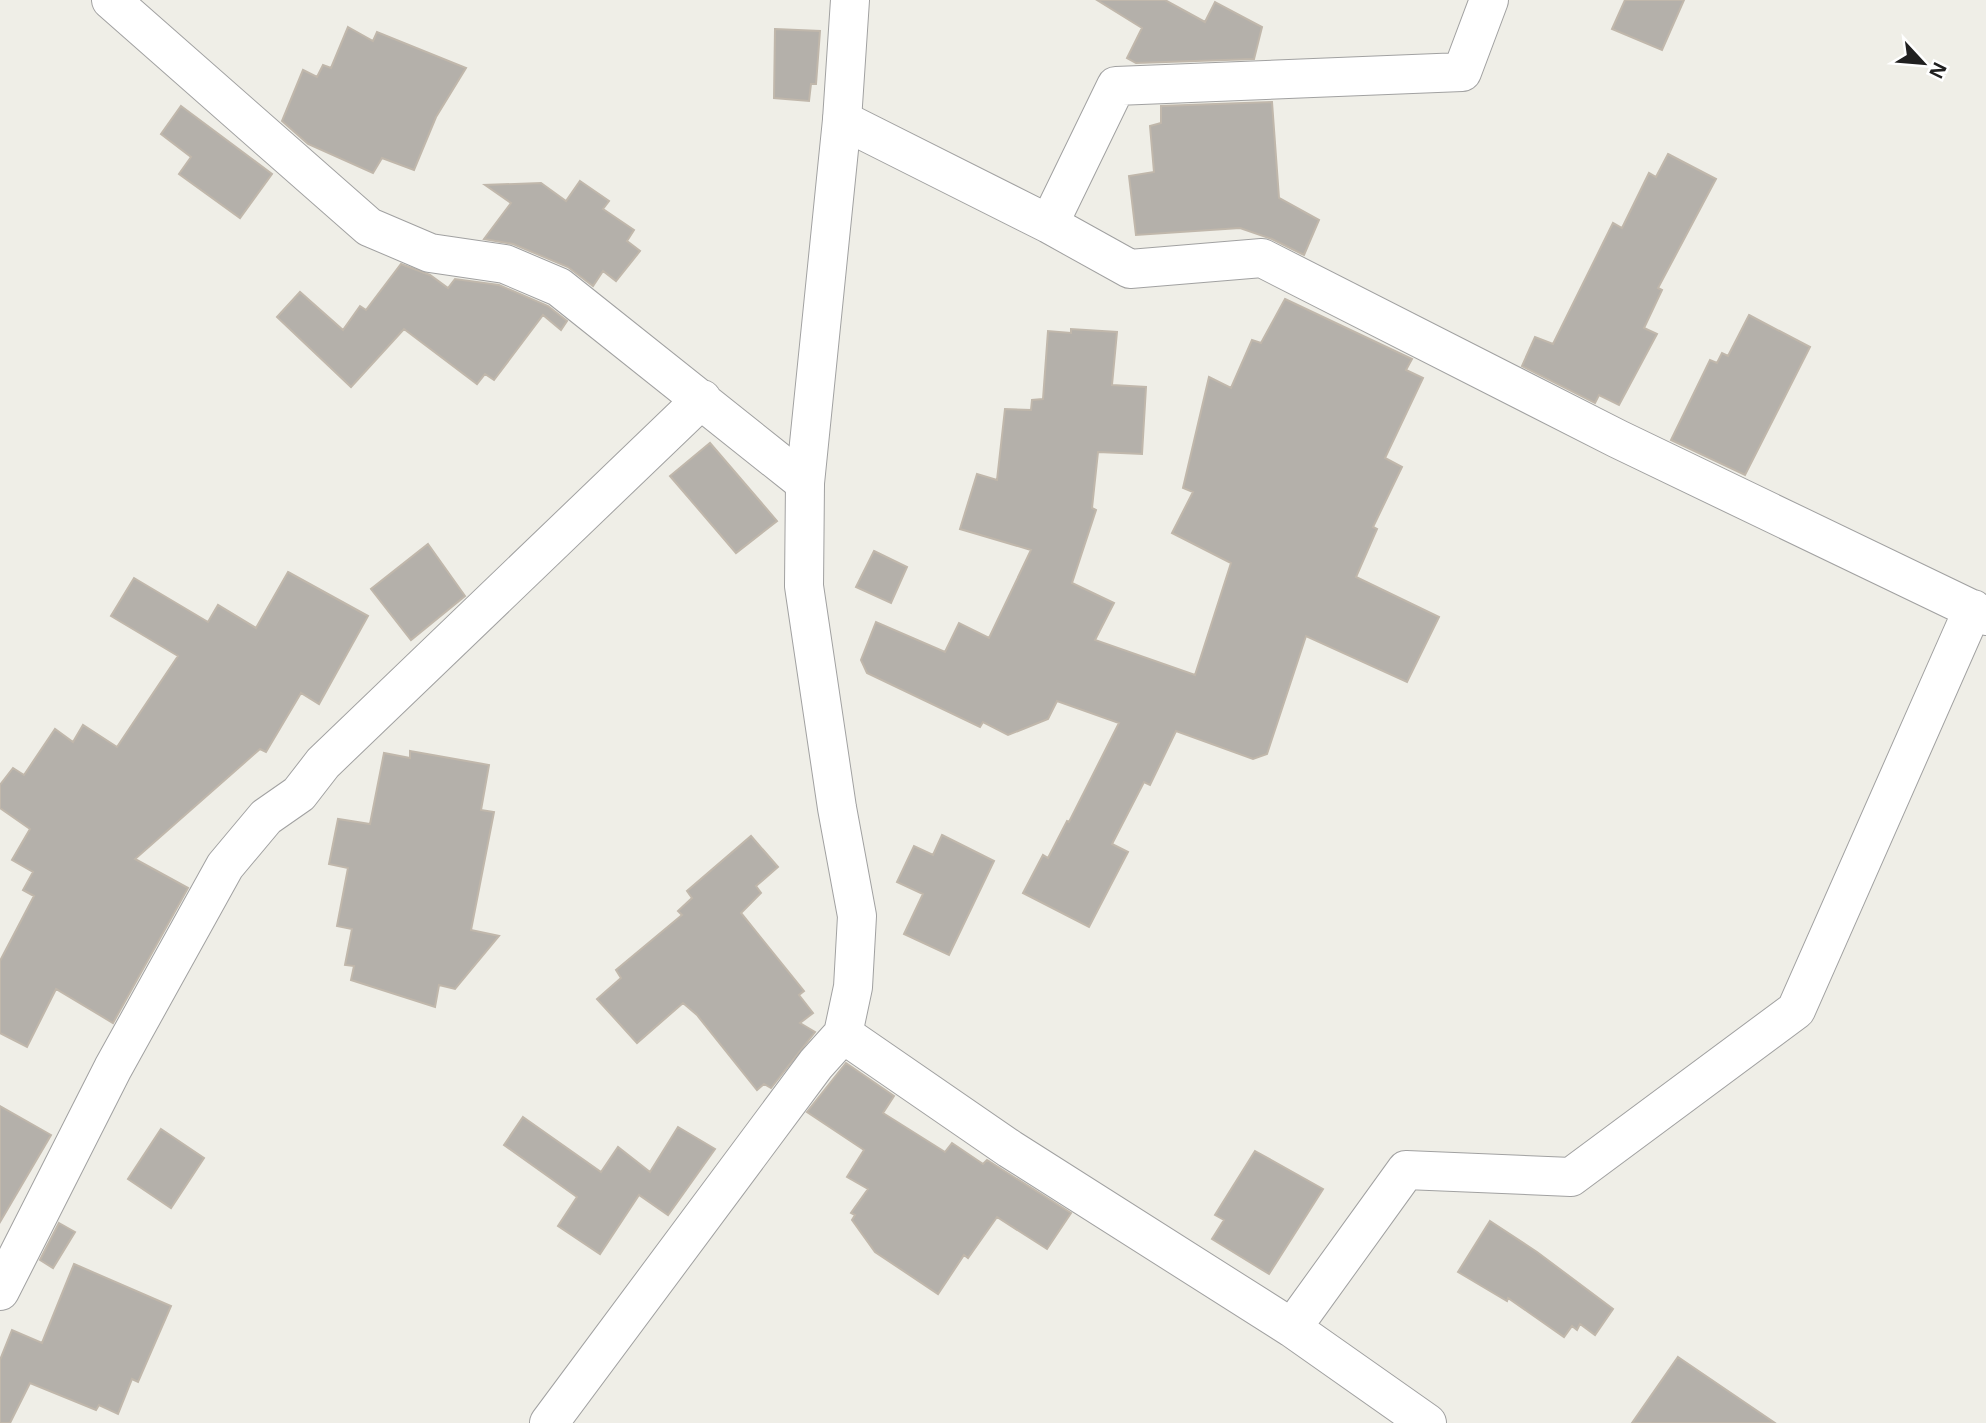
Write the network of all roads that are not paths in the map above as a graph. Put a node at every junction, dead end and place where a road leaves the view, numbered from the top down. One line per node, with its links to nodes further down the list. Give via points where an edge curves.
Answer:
1 (111, 0): 6 (street, via 369,227 430,253 505,264 559,287)
2 (850, 0): 4 (street)
3 (1489, 0): 5 (street, via 1461,72 1116,86)
4 (842, 120): 5 (street); 7 (street)
5 (1049, 224): 8 (street, via 1130,269 1262,258 1618,439)
6 (702, 399): 7 (street); 10 (street, via 323,763 299,794 266,817 225,866 113,1068)
7 (805, 483): 9 (street, via 804,586 857,916 853,987)
8 (1980, 613): 11 (street, via 1796,1010 1571,1177 1406,1170)
9 (843, 1034): 11 (street, via 1010,1149); 13 (street)
10 (0, 1290)
11 (1292, 1328): 12 (street)
12 (1424, 1422)
13 (548, 1423)

